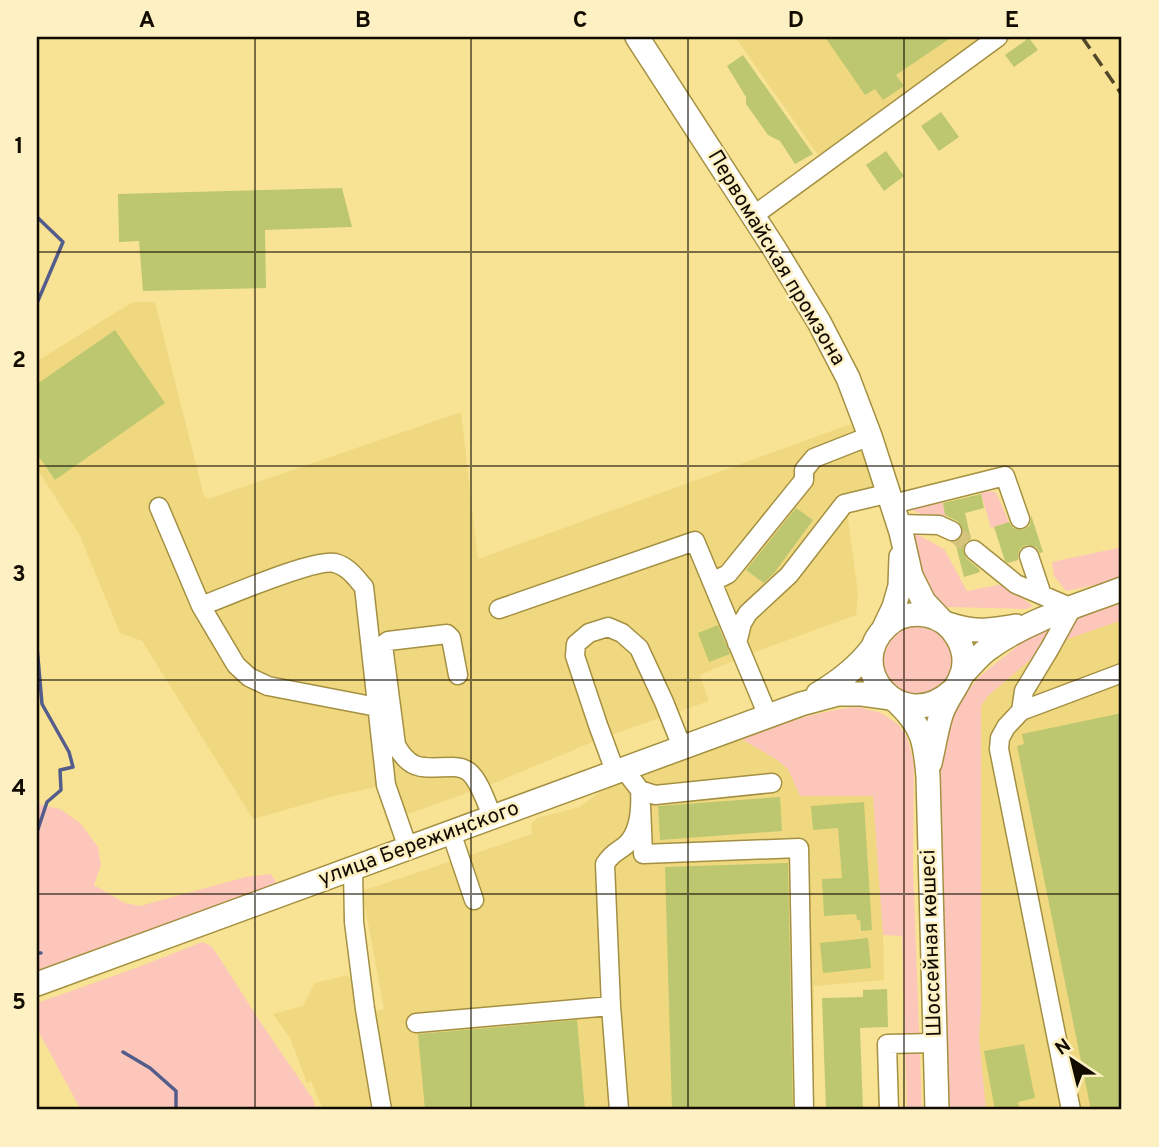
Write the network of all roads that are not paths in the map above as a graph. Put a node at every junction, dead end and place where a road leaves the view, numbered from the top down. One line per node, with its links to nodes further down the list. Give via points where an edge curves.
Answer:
1 (637, 37): 3 (main road, Первомайская промзона)
2 (998, 37): 3 (lane)
3 (753, 216): 4 (main road, Первомайская промзона, via 819,322 848,378)
4 (870, 436): 6 (main road, Первомайская промзона); 11 (lane, via 814,458 804,470 803,480 728,573)
5 (159, 507): 14 (lane)
6 (896, 513): 7 (lane, via 1005,476); 8 (lane); 17 (main road, via 911,576 924,602); 19 (main road, via 900,586); 20 (lane, via 845,504 789,575 748,613)
7 (1020, 519)
8 (952, 531)
9 (974, 550): 13 (lane, via 1016,584)
10 (1029, 556): 13 (lane)
11 (712, 582): 16 (lane, via 695,541); 20 (lane)
12 (1122, 589): 15 (main road)
13 (1042, 595): 15 (lane)
14 (201, 606): 26 (lane, via 248,677 268,687); 26 (lane, via 308,565 333,562 350,570 364,587)
15 (1072, 608): 18 (main road); 27 (lane, via 1024,691)
16 (499, 609)
17 (943, 622): 18 (main road, via 985,632); 19 (main road, via 907,615); 23 (main road, via 961,645 964,665)
18 (1033, 623): 23 (main road, via 986,650)
19 (879, 637): 24 (main road, via 871,657 874,677); 25 (main road, via 848,675)
20 (737, 643): 28 (lane)
21 (1122, 673): 27 (lane)
22 (458, 675): 34 (lane, via 447,634 388,640 383,645 396,745 402,757 415,766 461,767 471,773)
23 (957, 683): 24 (main road, via 936,703 926,706); 31 (main road, via 941,713)
24 (894, 700): 25 (main road, via 838,694); 31 (main road, via 912,717 921,734)
25 (801, 704): 28 (main road, улица Бережинского)
26 (377, 707): 36 (lane, via 386,785)
27 (1021, 711): 48 (lane, via 1006,727 999,750)
28 (768, 716): 29 (main road, улица Бережинского)
29 (682, 747): 30 (main road, улица Бережинского); 30 (lane, via 639,648 622,632 608,627 589,633 576,644 575,656 601,735)
30 (619, 770): 33 (lane); 34 (main road, улица Бережинского)
31 (928, 776): 42 (main road, Шоссейная көшесі)
32 (772, 783): 33 (lane)
33 (640, 798): 40 (lane, via 637,823 628,843 605,864); 45 (lane, via 643,854 799,848)
34 (492, 816): 35 (main road, улица Бережинского)
35 (451, 832): 36 (main road, улица Бережинского); 38 (lane)
36 (408, 848): 37 (main road, улица Бережинского)
37 (353, 869): 39 (main road, улица Бережинского); 43 (lane, via 354,922)
38 (474, 900)
39 (37, 984)
40 (611, 1006): 41 (lane); 44 (lane)
41 (416, 1023)
42 (935, 1043): 46 (lane, via 887,1044); 47 (main road, Шоссейная көшесі)
43 (383, 1110)
44 (619, 1110)
45 (804, 1110)
46 (889, 1110)
47 (937, 1110)
48 (1070, 1110)

